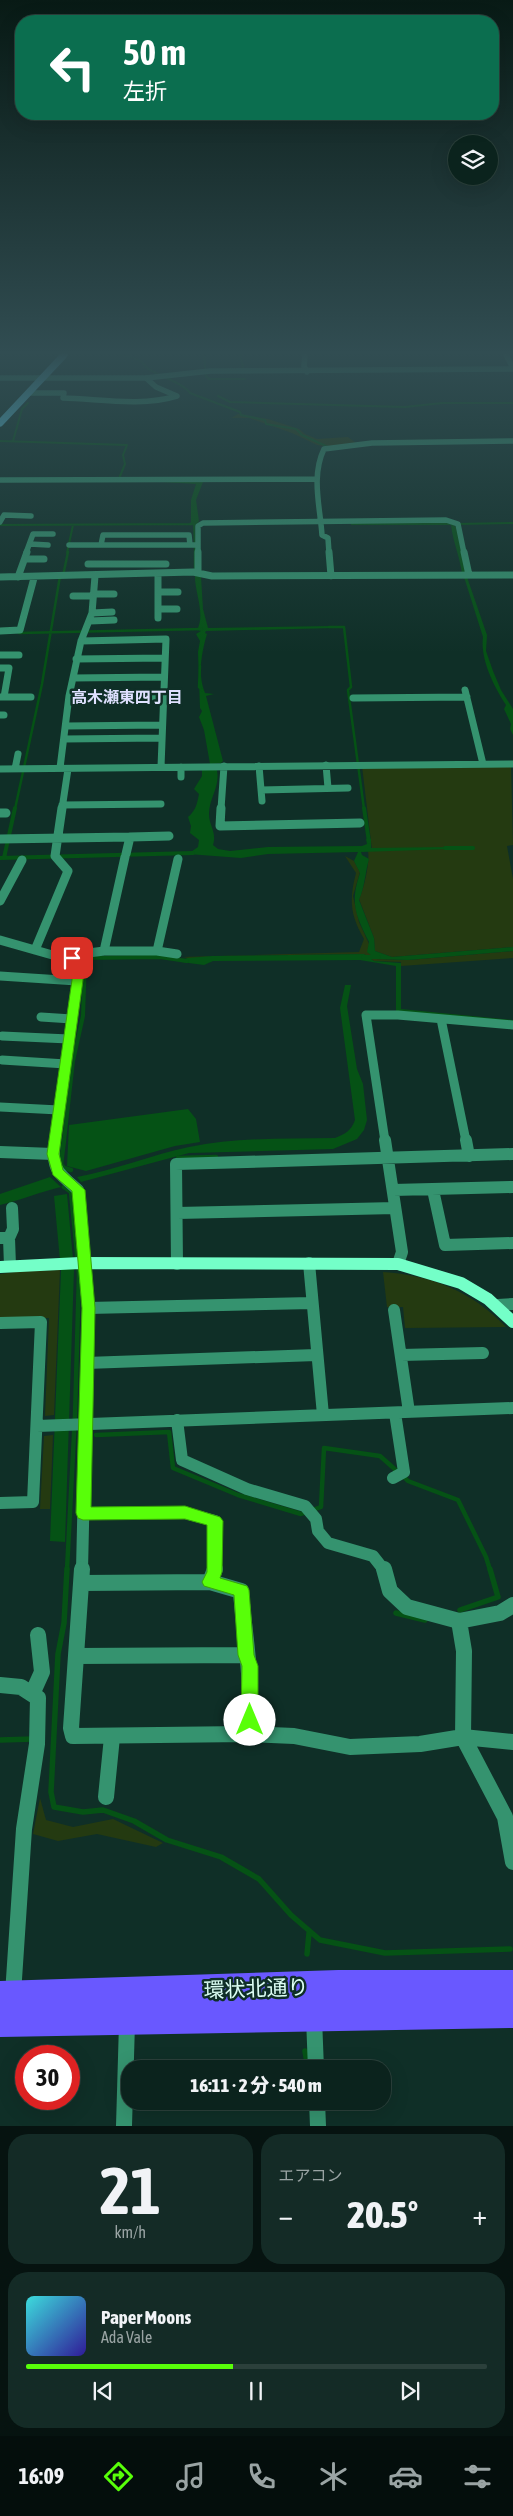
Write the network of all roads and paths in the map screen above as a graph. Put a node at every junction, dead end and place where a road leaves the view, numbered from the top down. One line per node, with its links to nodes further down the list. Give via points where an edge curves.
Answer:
1 (321, 454): 2 (street)
2 (317, 479): 3 (street); 6 (street)
3 (0, 480)
4 (31, 516): 5 (street, via 4,515)
5 (0, 522)
6 (320, 524): 13 (street, via 199,525); 21 (street, via 322,535 328,538); 23 (street, via 446,520 458,524)
7 (53, 534): 8 (street, via 33,534)
8 (30, 544): 9 (street); 14 (street)
9 (48, 545)
10 (69, 545): 11 (street)
11 (101, 545): 12 (street); 12 (street, via 103,535 190,534)
12 (190, 545): 13 (street)
13 (198, 545): 19 (street)
14 (25, 559): 15 (street); 25 (street)
15 (44, 559)
16 (88, 564): 17 (street)
17 (125, 564): 18 (street); 22 (street)
18 (166, 564)
19 (195, 573): 20 (street); 21 (street, via 212,576)
20 (158, 574): 22 (street); 29 (street)
21 (331, 574): 23 (street)
22 (124, 575): 26 (street)
23 (466, 575): 24 (street)
24 (513, 575)
25 (19, 576): 27 (street); 28 (street)
26 (95, 576): 28 (street); 32 (street)
27 (0, 578)
28 (34, 578): 41 (street, via 20,630)
29 (158, 592): 30 (street); 34 (street)
30 (178, 592)
31 (114, 594): 32 (street)
32 (93, 595): 33 (street); 37 (street)
33 (73, 596)
34 (158, 609): 35 (street); 38 (street)
35 (178, 609)
36 (112, 612): 37 (street)
37 (92, 613): 40 (street)
38 (158, 618)
39 (114, 620): 40 (street)
40 (90, 621): 42 (street)
41 (0, 631)
42 (81, 641): 45 (street, via 166,639); 46 (street)
43 (19, 655): 44 (street)
44 (0, 656)
45 (164, 658): 46 (street); 48 (street)
46 (76, 659): 49 (street)
47 (0, 668): 50 (street, via 9,668)
48 (163, 676): 49 (street); 52 (street)
49 (74, 678): 53 (street)
50 (2, 697): 51 (street)
51 (31, 697)
52 (162, 697): 53 (street); 55 (street)
53 (71, 698): 56 (street)
54 (353, 698): 60 (street, via 466,693)
55 (161, 725): 56 (street); 57 (street)
56 (66, 726): 58 (street)
57 (161, 738): 58 (street); 65 (street)
58 (64, 739): 69 (street)
59 (18, 754): 68 (street)
60 (483, 764): 61 (street); 62 (street)
61 (513, 764)
62 (326, 765): 64 (street); 71 (street)
63 (216, 766): 64 (street); 66 (street); 77 (street, via 220,826)
64 (259, 766): 73 (street)
65 (161, 767): 66 (street); 69 (street)
66 (181, 767): 70 (street)
67 (0, 769): 68 (street)
68 (19, 769): 69 (street)
69 (64, 769): 76 (street)
70 (181, 777)
71 (328, 788): 72 (street); 73 (street)
72 (348, 788)
73 (261, 790): 74 (street)
74 (262, 802)
75 (161, 804): 76 (street)
76 (62, 805): 80 (street)
77 (360, 823)
78 (169, 836): 79 (street)
79 (130, 837): 80 (street); 87 (street)
80 (57, 838): 81 (street); 86 (street, via 56,857 68,872)
81 (5, 839)
82 (178, 858): 88 (street)
83 (22, 860): 84 (street)
84 (0, 901)
85 (0, 940): 86 (street)
86 (36, 948): 90 (street)
87 (104, 951): 88 (street); 90 (street)
88 (158, 951): 89 (street)
89 (177, 954)
90 (73, 958): 92 (street, via 78,962)
91 (0, 976): 92 (street)
92 (78, 980): 94 (street)
93 (41, 1017): 94 (street)
94 (72, 1019): 98 (street)
95 (441, 1019): 96 (street); 104 (street); 107 (street, via 366,1015)
96 (513, 1025)
97 (2, 1036): 98 (street)
98 (69, 1039): 100 (street)
99 (2, 1060): 100 (street)
100 (66, 1064): 102 (street)
101 (0, 1107): 102 (street)
102 (59, 1110): 105 (street)
103 (0, 1152): 105 (street)
104 (469, 1152): 106 (street); 107 (street)
105 (53, 1154): 116 (street, via 57,1172 78,1190)
106 (513, 1154)
107 (387, 1155): 109 (street); 113 (street, via 176,1164)
108 (513, 1187): 110 (street)
109 (393, 1190): 110 (street); 112 (street)
110 (433, 1190): 115 (street, via 445,1245)
111 (12, 1208): 114 (street, via 13,1228)
112 (395, 1208): 113 (street); 119 (street, via 402,1252)
113 (177, 1213): 118 (street)
114 (4, 1238): 120 (street)
115 (513, 1243)
116 (83, 1263): 118 (street); 120 (street); 124 (street)
117 (309, 1263): 118 (street); 119 (street); 121 (street)
118 (178, 1264)
119 (398, 1264): 123 (street, via 435,1273 471,1288)
120 (5, 1266)
121 (312, 1303): 124 (street); 129 (street)
122 (513, 1304): 123 (street)
123 (498, 1305): 126 (street)
124 (88, 1308): 131 (street)
125 (394, 1310): 130 (street)
126 (513, 1322)
127 (0, 1323): 138 (street, via 41,1322)
128 (482, 1353): 130 (street)
129 (316, 1355): 131 (street); 135 (street)
130 (401, 1356): 133 (street)
131 (86, 1364): 137 (street)
132 (513, 1408): 133 (street)
133 (409, 1412): 134 (street)
134 (395, 1413): 135 (street); 139 (street)
135 (323, 1416): 136 (street)
136 (177, 1420): 137 (street); 145 (street, via 182,1460 247,1489 305,1506 328,1543 373,1556 384,1569 390,1591 407,1607)
137 (84, 1424): 138 (street); 141 (street)
138 (36, 1426): 140 (street, via 33,1502)
139 (398, 1475)
140 (0, 1503)
141 (83, 1513): 142 (street, via 185,1513 215,1521 215,1572); 143 (street)
142 (210, 1582): 143 (street); 147 (street, via 241,1590)
143 (82, 1583): 148 (street)
144 (513, 1605): 145 (street, via 500,1613)
145 (459, 1621): 153 (street, via 464,1651)
146 (38, 1635): 150 (street, via 42,1675 40,1685)
147 (246, 1655): 148 (street); 151 (street, via 250,1666 250,1720)
148 (77, 1656): 152 (street, via 73,1736)
149 (0, 1685): 150 (street, via 12,1685)
150 (32, 1692): 159 (street, via 38,1698 37,1739)
151 (245, 1734): 152 (street); 153 (street, via 294,1736 350,1747 420,1744)
152 (112, 1737): 155 (street)
153 (463, 1737): 154 (street); 156 (street)
154 (513, 1742)
155 (106, 1797)
156 (509, 1817): 157 (street)
157 (513, 1862)
158 (513, 1986): 159 (highway, 環状北通り, via 338,1986)
159 (4, 2005): 162 (highway, 環状北通り)
160 (513, 2012): 161 (highway, 環状北通り)
161 (314, 2014): 162 (highway, 環状北通り); 163 (street)
162 (127, 2017): 165 (street)
163 (316, 2060)
164 (317, 2110): 166 (street)
165 (124, 2126)
166 (318, 2126)

